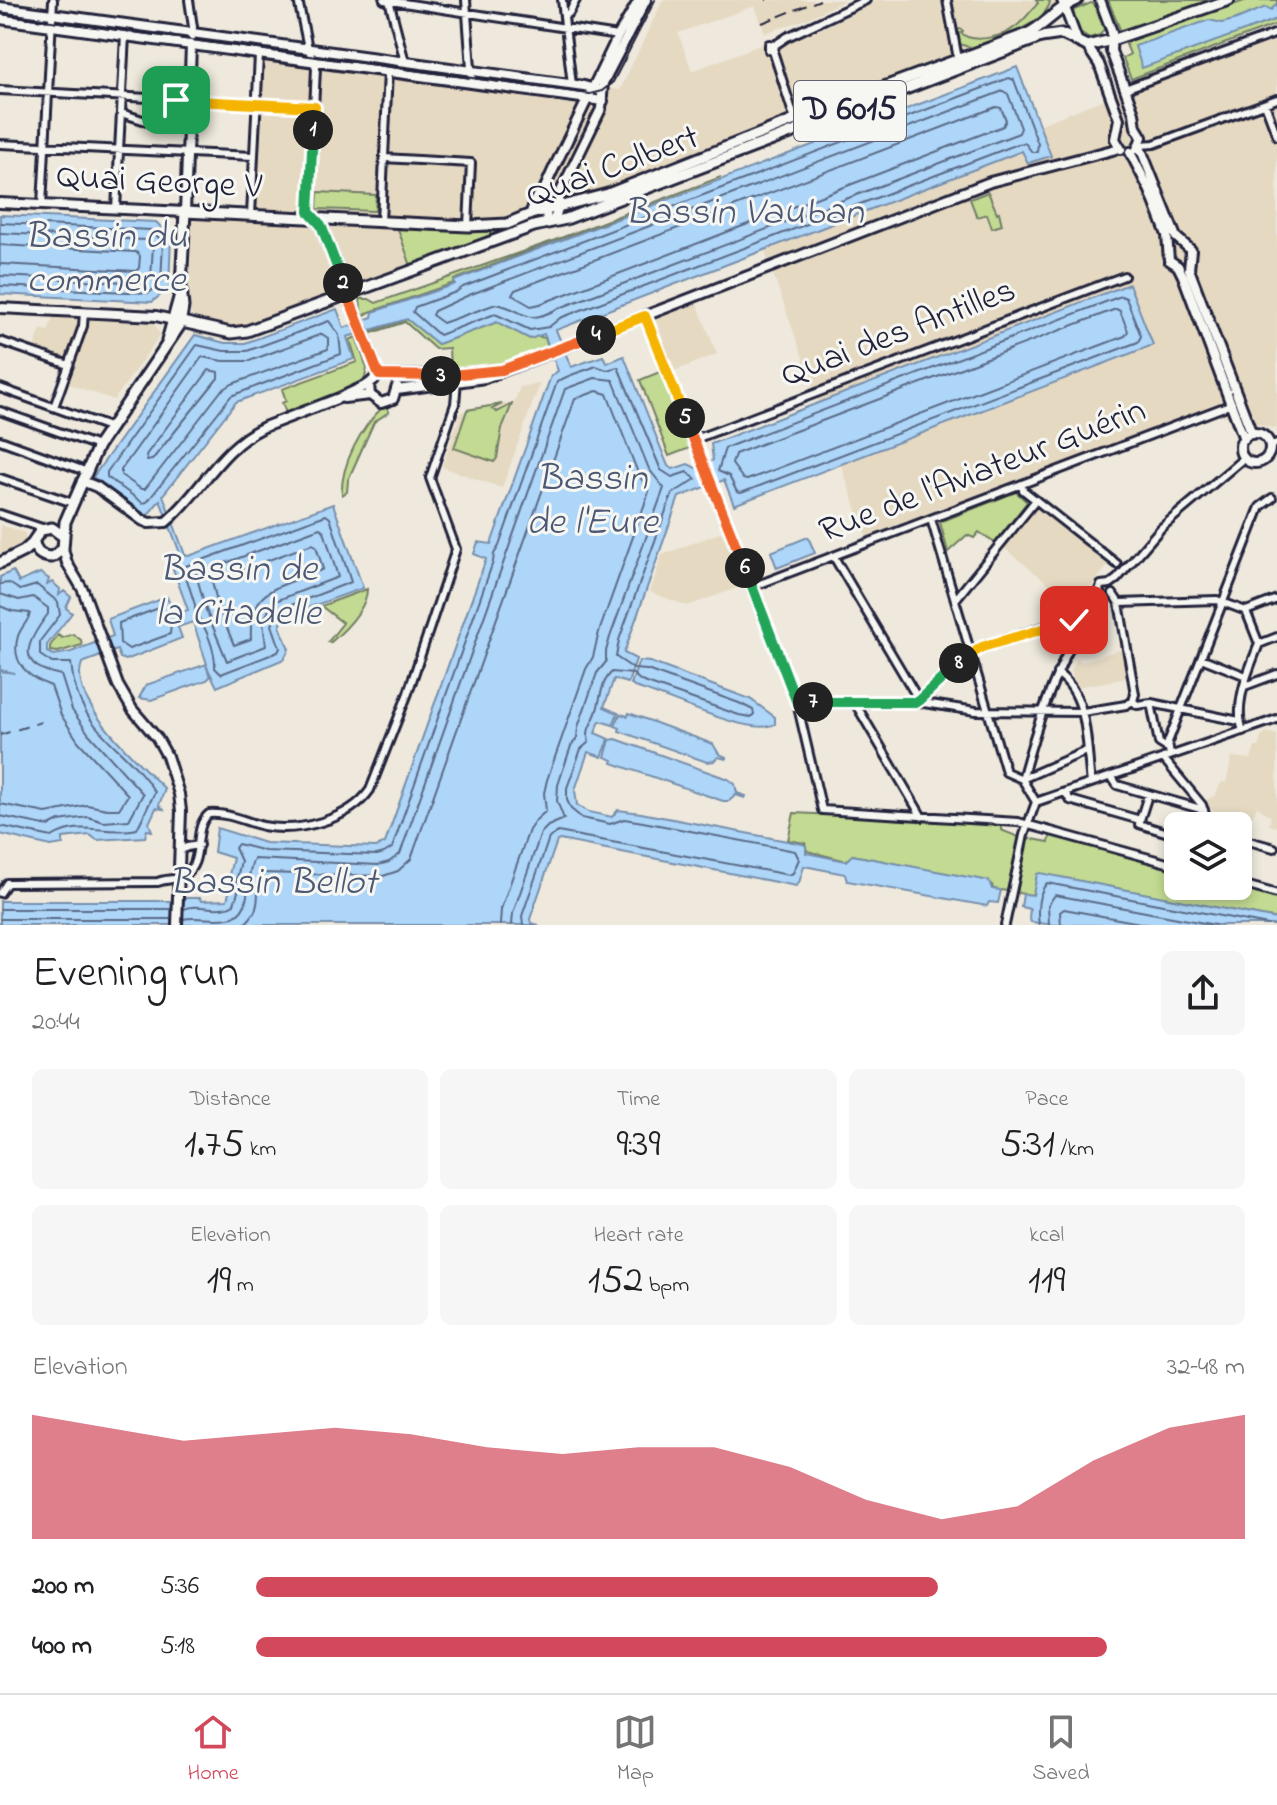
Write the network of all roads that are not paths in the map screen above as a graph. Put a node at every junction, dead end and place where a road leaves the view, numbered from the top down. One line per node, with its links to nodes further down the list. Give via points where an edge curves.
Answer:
1 (53, 0): 18 (street)
2 (189, 0): 23 (street)
3 (298, 0): 31 (street)
4 (387, 0): 17 (street); 35 (street)
5 (466, 0): 17 (street)
6 (562, 0): 19 (street)
7 (576, 0): 19 (street)
8 (639, 0): 26 (main road)
9 (646, 0): 42 (main road)
10 (866, 0): 55 (street, via 774,48)
11 (947, 0): 33 (street)
12 (1077, 0): 15 (main road, D 6015)
13 (1100, 0): 28 (main road)
14 (1229, 0): 28 (main road)
15 (1063, 3): 27 (main road); 33 (main road, Quai Colbert / D 6015, via 1027,34)
16 (0, 7): 18 (main road)
17 (467, 12): 22 (street); 38 (street)
18 (53, 14): 21 (street); 23 (main road)
19 (564, 15): 22 (street)
20 (0, 19): 21 (main road)
21 (52, 25): 25 (main road); 45 (street)
22 (565, 28): 26 (street); 41 (street)
23 (192, 33): 29 (street); 31 (main road)
24 (1277, 33): 43 (street)
25 (125, 35): 29 (main road); 46 (street)
26 (618, 36): 42 (main road)
27 (1077, 40): 30 (main road); 36 (main road, Quai Colbert / D 6015, via 1050,34)
28 (1112, 40): 30 (main road); 43 (main road)
29 (191, 45): 32 (main road); 49 (main road)
30 (1087, 46): 58 (main road, via 1119,119)
31 (308, 48): 34 (street); 35 (main road)
32 (259, 55): 34 (main road); 51 (street)
33 (958, 60): 36 (street); 39 (street); 55 (main road, Quai Colbert / D 6015)
34 (313, 61): 37 (main road); 53 (street)
35 (405, 62): 38 (main road)
36 (969, 66): 39 (main road, Quai Colbert / D 6015)
37 (388, 71): 40 (main road); 72 (street)
38 (472, 71): 40 (street); 41 (main road)
39 (953, 72): 60 (main road, Quai Colbert / D 6015)
40 (472, 82): 47 (main road)
41 (572, 85): 42 (main road)
42 (598, 89): 47 (main road); 50 (main road)
43 (1125, 89): 57 (main road)
44 (0, 90): 45 (street)
45 (48, 93): 46 (street); 63 (street)
46 (122, 97): 49 (street); 54 (street)
47 (584, 98): 50 (main road); 73 (main road)
48 (1277, 99): 52 (street)
49 (189, 100): 51 (street); 70 (main road)
50 (603, 101): 74 (main road)
51 (256, 104): 53 (street); 71 (street)
52 (1265, 104): 59 (street); 64 (street)
53 (315, 107): 84 (street, via 309,212)
54 (121, 113): 56 (street); 67 (street)
55 (795, 120): 60 (street); 61 (main road, Quai Colbert / D 6015)
56 (152, 123)
57 (1136, 127): 58 (main road, via 1126,125); 64 (main road)
58 (1117, 134): 66 (main road); 68 (main road)
59 (1277, 136)
60 (780, 138): 65 (main road, Quai Colbert / D 6015)
61 (736, 143): 65 (main road, D 6015); 75 (main road, Quai Colbert)
62 (0, 144): 63 (street)
63 (45, 146): 67 (street); 77 (street)
64 (1140, 146): 69 (main road); 88 (main road)
65 (753, 148): 86 (main road, Quai Colbert)
66 (1120, 148): 68 (main road); 69 (main road)
67 (119, 150): 70 (street); 79 (street)
68 (1100, 151): 96 (main road, via 990,182)
69 (1130, 152): 89 (main road)
70 (187, 153): 71 (street); 81 (main road)
71 (253, 156): 83 (street)
72 (384, 158): 85 (street); 87 (street, via 471,163)
73 (544, 190): 80 (main road); 82 (main road)
74 (561, 191): 75 (main road); 78 (main road)
75 (576, 202): 78 (main road, Quai Colbert)
76 (0, 203): 77 (main road, Quai George V)
77 (42, 205): 79 (main road, Quai George V)
78 (558, 206): 80 (main road, Quai Colbert); 86 (main road)
79 (116, 209): 81 (main road, Quai George V)
80 (545, 210): 82 (main road, Quai Colbert); 86 (main road)
81 (185, 212): 83 (main road, Quai George V); 97 (main road)
82 (531, 214): 87 (main road, Quai Colbert, via 507,224)
83 (251, 215): 84 (main road, Quai George V)
84 (315, 219): 85 (main road, Quai George V); 93 (main road)
85 (381, 222): 87 (main road, Quai Colbert)
86 (550, 223): 93 (main road, Quai Colbert)
87 (468, 226)
88 (1182, 243): 89 (main road); 90 (main road, via 1191,250)
89 (1170, 247): 91 (main road, via 1169,260)
90 (1190, 260): 91 (main road); 112 (main road)
91 (1178, 266): 108 (main road)
92 (1124, 276): 114 (street, Quai des Antilles)
93 (347, 295): 97 (main road, Quai Colbert, via 238,333); 100 (main road)
94 (0, 308): 95 (main road)
95 (84, 312): 97 (main road); 99 (street)
96 (645, 316): 102 (main road, via 502,370); 114 (street)
97 (177, 321): 111 (main road)
98 (0, 341): 99 (street)
99 (69, 365): 109 (street)
100 (379, 375): 101 (main road); 103 (main road)
101 (390, 376): 102 (main road); 105 (main road)
102 (457, 378): 105 (main road); 182 (street, via 455,404 430,478 456,549 370,790 347,812 307,824 268,827 209,814 202,821)
103 (369, 384): 106 (main road); 107 (main road)
104 (0, 388): 109 (street)
105 (397, 390): 106 (main road, via 385,403)
106 (370, 395): 107 (main road)
107 (339, 398): 118 (main road, via 251,433 169,519 142,520)
108 (1232, 404): 112 (main road); 120 (street, Rue de l'Aviateur Guérin)
109 (54, 407): 111 (street)
110 (0, 411): 116 (street)
111 (109, 427): 116 (main road)
112 (1248, 437): 115 (main road, via 1264,436); 117 (main road, via 1240,449)
113 (0, 440): 118 (street)
114 (693, 440): 138 (street)
115 (1274, 444): 117 (main road, via 1262,462)
116 (98, 446): 118 (main road)
117 (1244, 458): 137 (street, via 1161,528)
118 (84, 476): 123 (main road)
119 (0, 478): 123 (street)
120 (1022, 485): 122 (street); 125 (street, Rue de l'Aviateur Guérin)
121 (1272, 498): 143 (street, via 1260,507)
122 (1036, 500): 136 (street); 142 (street)
123 (73, 503): 129 (main road)
124 (2, 514): 126 (street); 127 (street)
125 (931, 519): 133 (street, Rue de l'Aviateur Guérin); 142 (street)
126 (0, 523)
127 (31, 526): 128 (street); 130 (street)
128 (44, 529): 129 (main road); 130 (main road)
129 (59, 532): 131 (main road)
130 (36, 543): 132 (main road, via 42,556); 134 (main road)
131 (63, 549): 132 (main road); 135 (main road)
132 (52, 557): 135 (main road)
133 (834, 557): 138 (street, Rue de l'Aviateur Guérin); 156 (street)
134 (0, 563)
135 (67, 563): 184 (main road, via 78,578 123,695 167,756 180,799)
136 (1117, 564)
137 (1110, 584): 139 (street); 140 (street, via 1101,585)
138 (752, 587): 157 (street)
139 (1113, 594): 140 (street); 144 (street)
140 (1101, 595): 146 (street)
141 (1277, 599): 145 (street)
142 (955, 600): 149 (street)
143 (1222, 601): 144 (street); 145 (street); 150 (street)
144 (1119, 603): 155 (street)
145 (1246, 611): 148 (street)
146 (1083, 622): 149 (street, via 1065,620); 151 (street)
147 (1277, 637): 148 (street)
148 (1259, 644): 153 (street)
149 (971, 653): 156 (street); 161 (street)
150 (1201, 658): 153 (street); 160 (street)
151 (1057, 673): 162 (street); 163 (street, via 1070,682)
152 (1277, 674): 154 (street)
153 (1246, 676): 154 (street)
154 (1245, 686): 164 (street)
155 (1133, 701): 159 (street); 163 (street)
156 (917, 702): 158 (street); 161 (street)
157 (797, 703): 158 (street); 177 (street, via 822,810)
158 (855, 703): 177 (street)
159 (1151, 703): 160 (street); 167 (street, via 1159,743)
160 (1181, 709): 164 (street); 167 (street)
161 (988, 711): 162 (street); 171 (street, via 1006,772)
162 (1041, 712): 163 (street); 171 (street)
163 (1083, 712): 168 (street)
164 (1239, 721): 166 (street)
165 (1274, 723): 166 (street)
166 (1243, 731): 169 (street)
167 (1167, 748): 169 (street)
168 (1086, 751): 171 (street); 172 (street)
169 (1166, 757): 170 (street); 176 (street)
170 (1111, 776): 172 (street); 174 (street, via 1117,785)
171 (1022, 779): 175 (street)
172 (1091, 783): 173 (street)
173 (1066, 794): 175 (street); 178 (street, via 1072,801)
174 (1148, 795): 176 (street); 178 (street)
175 (1036, 802): 179 (street)
176 (1204, 810)
177 (922, 817): 179 (street)
178 (1140, 822): 180 (street)
179 (1027, 824): 185 (street); 195 (street)
180 (1164, 831)
181 (1252, 842): 183 (street)
182 (199, 845): 184 (street); 187 (street)
183 (1274, 848)
184 (179, 851): 186 (main road)
185 (1164, 862)
186 (178, 864): 187 (street); 189 (main road)
187 (191, 867): 189 (street)
188 (0, 876): 190 (street)
189 (177, 878): 190 (street); 194 (main road)
190 (7, 883): 192 (street)
191 (1252, 887): 193 (street)
192 (0, 893)
193 (1277, 894)
194 (177, 925)
195 (1005, 925)

